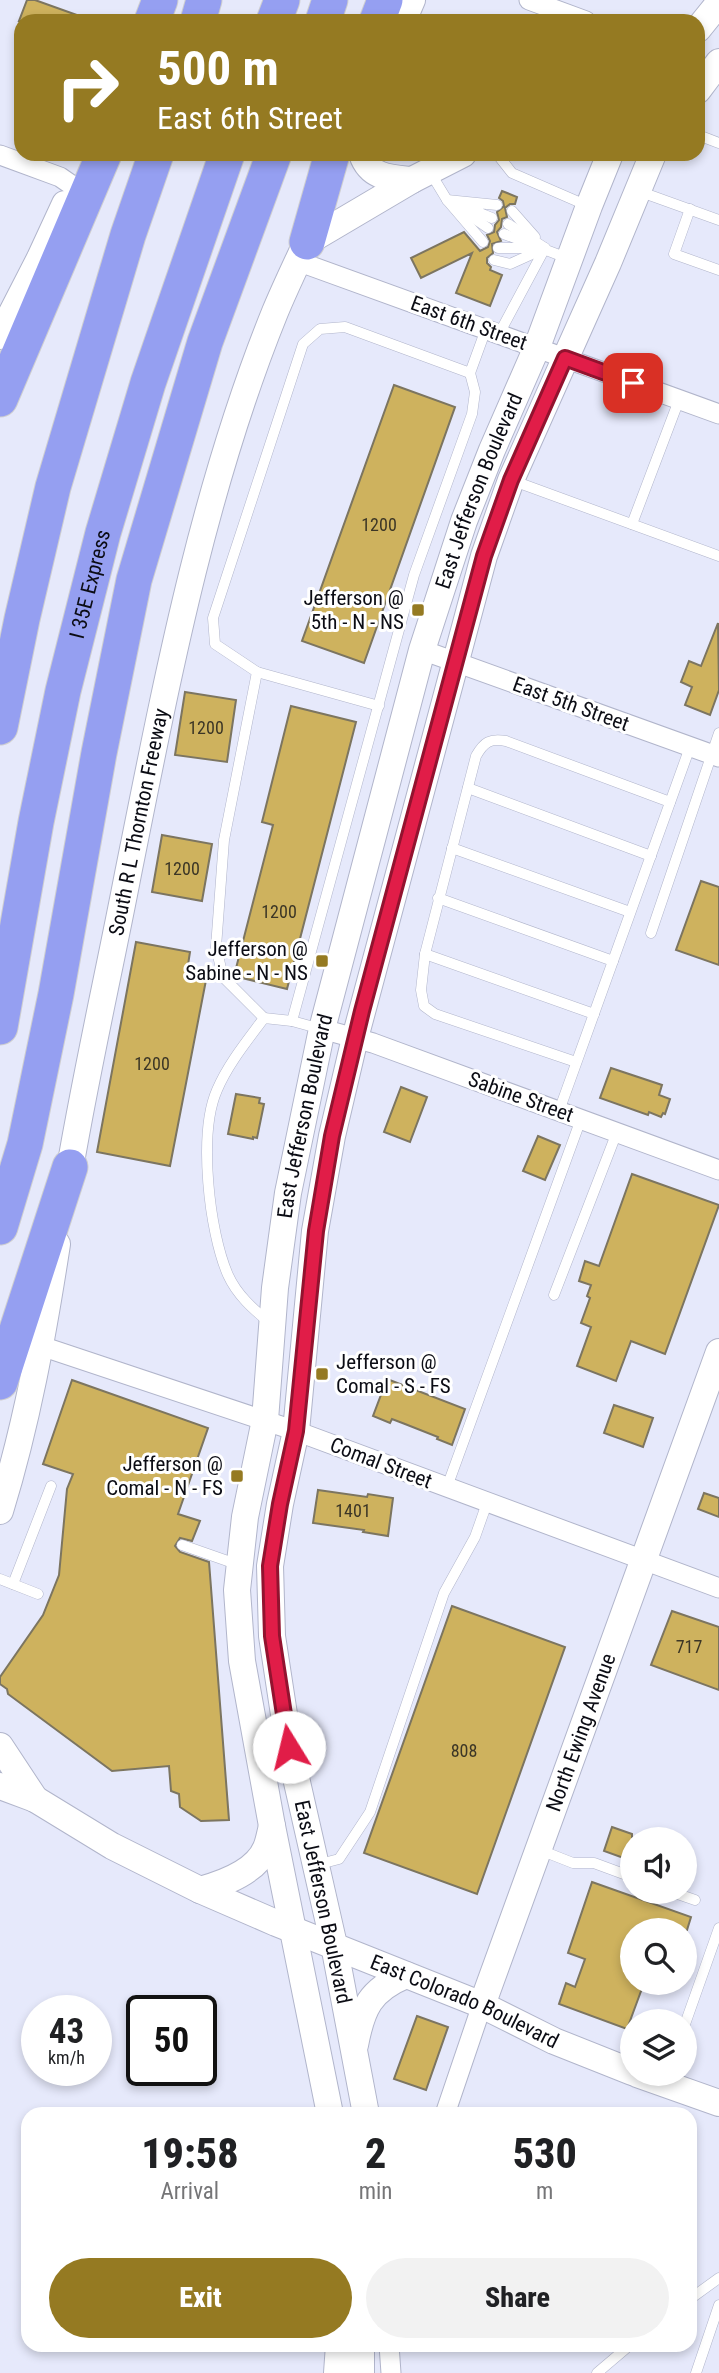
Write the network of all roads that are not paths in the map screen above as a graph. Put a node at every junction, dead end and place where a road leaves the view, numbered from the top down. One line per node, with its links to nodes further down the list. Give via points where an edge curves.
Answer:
1 (529, 0): 3 (street)
2 (719, 4): 4 (main road)
3 (567, 14)
4 (705, 21)
5 (16, 161): 19 (street)
6 (82, 161): 19 (main road)
7 (101, 161): 42 (highway)
8 (154, 161): 52 (highway, via 53,487)
9 (225, 161): 68 (highway, I 35E Express, via 148,383 103,533 63,691)
10 (271, 161): 77 (highway, via 205,342 134,580 45,1049 25,1144)
11 (330, 161): 33 (highway)
12 (344, 161): 33 (main road, South R L Thornton Freeway)
13 (366, 161): 18 (main road, via 372,172 383,177)
14 (450, 161): 18 (main road)
15 (503, 161): 23 (lane, via 512,173)
16 (607, 161): 23 (main road, East Jefferson Boulevard)
17 (643, 161): 20 (main road, East Jefferson Boulevard)
18 (421, 176): 21 (lane); 33 (main road)
19 (73, 186): 38 (main road)
20 (637, 191): 24 (lane); 40 (main road, East Jefferson Boulevard)
21 (447, 200): 22 (lane); 27 (lane); 30 (lane)
22 (496, 205)
23 (589, 206): 34 (main road, East Jefferson Boulevard)
24 (690, 209): 26 (lane); 36 (lane, via 674,254)
25 (512, 211): 32 (lane)
26 (719, 220)
27 (490, 223)
28 (508, 223): 32 (lane)
29 (504, 234): 32 (lane)
30 (482, 242)
31 (498, 248): 32 (lane)
32 (545, 248): 34 (lane); 35 (lane, via 510,264); 37 (lane)
33 (302, 251): 37 (street, East 6th Street); 75 (main road, South R L Thornton Freeway, via 247,389 204,531 177,639)
34 (570, 259): 39 (main road, East Jefferson Boulevard)
35 (494, 260)
36 (719, 270)
37 (493, 331): 39 (street, East 6th Street); 41 (lane)
38 (0, 335)
39 (537, 347): 40 (street, East 6th Street); 48 (main road, East Jefferson Boulevard, via 464,521)
40 (565, 358): 43 (street, East 6th Street); 45 (main road, East Jefferson Boulevard)
41 (470, 373): 50 (lane, via 345,327 320,329 303,344 213,618 215,644); 51 (lane, via 475,392 472,414 414,575)
42 (0, 399)
43 (679, 400): 44 (street, East 6th Street); 46 (lane)
44 (719, 414)
45 (511, 480): 46 (lane); 49 (main road, East Jefferson Boulevard)
46 (632, 524): 47 (lane)
47 (719, 556)
48 (422, 650): 49 (street, East 5th Street); 69 (main road, East Jefferson Boulevard)
49 (454, 662): 54 (street, East 5th Street); 70 (main road, East Jefferson Boulevard)
50 (257, 672): 51 (lane); 66 (lane, via 224,840 216,947 223,977)
51 (379, 706): 67 (lane)
52 (0, 727)
53 (719, 733): 55 (lane)
54 (690, 747): 55 (street, East 5th Street); 57 (lane)
55 (715, 755): 62 (lane)
56 (467, 788): 57 (lane, via 476,756 492,739); 58 (lane); 59 (lane)
57 (670, 802): 59 (lane)
58 (452, 848): 60 (lane); 61 (lane)
59 (651, 856): 61 (lane)
60 (438, 898): 63 (lane); 64 (lane)
61 (631, 912): 64 (lane)
62 (651, 933)
63 (425, 954): 65 (lane); 71 (lane, via 421,990 424,1006 435,1014)
64 (613, 961): 65 (lane)
65 (593, 1014): 71 (lane)
66 (264, 1018): 67 (lane); 79 (lane, via 215,1092 206,1137 213,1223 228,1275 244,1301)
67 (292, 1021): 69 (lane)
68 (0, 1027)
69 (322, 1029): 70 (street, Sabine Street); 79 (main road, East Jefferson Boulevard, via 288,1194)
70 (355, 1038): 72 (street, Sabine Street); 84 (main road, East Jefferson Boulevard, via 316,1231)
71 (576, 1062): 72 (lane)
72 (559, 1111): 73 (street, Sabine Street)
73 (581, 1119): 74 (street, Sabine Street); 86 (lane)
74 (617, 1132): 76 (street, Sabine Street); 78 (lane)
75 (70, 1167): 80 (main road, South R L Thornton Freeway); 82 (highway)
76 (719, 1170)
77 (0, 1227)
78 (554, 1295)
79 (272, 1326): 83 (main road, East Jefferson Boulevard)
80 (41, 1346): 83 (street, Comal Street); 88 (main road, South R L Thornton Freeway)
81 (719, 1352): 90 (main road, North Ewing Avenue)
82 (0, 1382)
83 (265, 1420): 84 (street, Comal Street); 91 (main road, East Jefferson Boulevard)
84 (296, 1431): 86 (street, Comal Street); 101 (main road, East Jefferson Boulevard, via 270,1566 272,1636 289,1747)
85 (51, 1486): 93 (lane)
86 (447, 1487): 87 (street, Comal Street)
87 (487, 1503): 90 (street, Comal Street); 101 (lane, via 475,1537 444,1593 370,1812 340,1860)
88 (0, 1511)
89 (181, 1545): 91 (lane)
90 (644, 1561): 94 (street, Comal Street); 100 (main road, North Ewing Avenue)
91 (240, 1565): 99 (main road, East Jefferson Boulevard, via 237,1590 242,1661)
92 (0, 1579): 93 (lane)
93 (13, 1584): 95 (lane)
94 (719, 1588)
95 (38, 1594)
96 (0, 1746): 98 (main road, East Colorado Boulevard)
97 (0, 1786): 98 (main road, East Colorado Boulevard)
98 (35, 1799): 103 (main road, East Colorado Boulevard, via 112,1846)
99 (272, 1826): 103 (main road, via 265,1851 255,1863 219,1885); 105 (main road, East Jefferson Boulevard)
100 (540, 1850): 102 (lane, via 573,1863 594,1863); 108 (main road, North Ewing Avenue)
101 (316, 1865): 106 (main road, East Jefferson Boulevard)
102 (620, 1873)
103 (200, 1890): 105 (main road, East Colorado Boulevard)
104 (719, 1928): 109 (lane)
105 (293, 1930): 106 (main road, East Colorado Boulevard); 114 (main road, East Jefferson Boulevard)
106 (334, 1945): 107 (main road, East Colorado Boulevard); 110 (main road, East Jefferson Boulevard)
107 (406, 1975): 108 (main road, East Colorado Boulevard); 110 (main road, via 386,1983 371,1999)
108 (482, 2005): 111 (main road, East Colorado Boulevard); 116 (street, North Ewing Avenue)
109 (690, 2009)
110 (354, 2050): 115 (main road, East Jefferson Boulevard)
111 (620, 2067)
112 (681, 2086): 113 (main road)
113 (719, 2103)
114 (329, 2107)
115 (365, 2107)
116 (447, 2107)
117 (719, 2278): 118 (lane)
118 (697, 2294)
119 (719, 2305): 128 (lane)
120 (338, 2352): 124 (main road)
121 (361, 2352): 125 (main road)
122 (389, 2352): 126 (street)
123 (622, 2352): 127 (lane)
124 (337, 2373)
125 (360, 2373)
126 (391, 2373)
127 (597, 2373)
128 (696, 2373)

